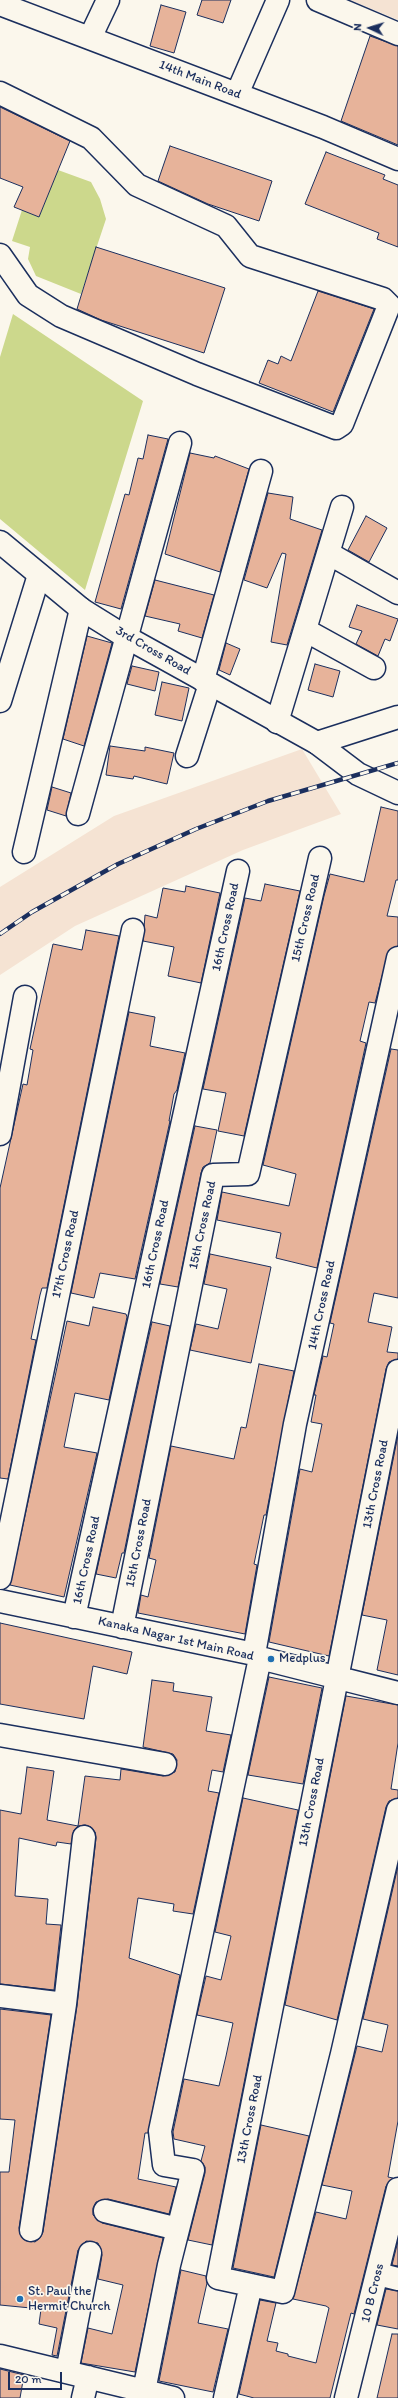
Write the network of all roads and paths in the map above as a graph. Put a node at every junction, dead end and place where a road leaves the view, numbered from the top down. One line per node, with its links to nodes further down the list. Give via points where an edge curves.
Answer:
1 (108, 0): 6 (street)
2 (278, 0): 8 (street)
3 (318, 0): 5 (street)
4 (0, 4): 6 (street, 14th Main Road)
5 (398, 34)
6 (90, 38): 8 (street, 14th Main Road)
7 (0, 93): 10 (street, via 91,138 137,185 226,226 250,256 383,299 389,305 342,424 336,428 197,374 61,316 28,295)
8 (237, 94): 9 (street, 14th Main Road)
9 (398, 159)
10 (0, 255)
11 (180, 443): 20 (street)
12 (261, 471): 22 (street)
13 (342, 507): 15 (street)
14 (0, 542): 16 (street, 3rd Cross Road)
15 (328, 553): 17 (street); 19 (street)
16 (40, 575): 18 (street, 3rd Cross Road); 23 (street)
17 (398, 593)
18 (81, 609): 20 (street, 3rd Cross Road); 30 (street)
19 (305, 630): 21 (street); 25 (street)
20 (126, 637): 22 (street, 3rd Cross Road); 29 (street)
21 (374, 668)
22 (206, 682): 25 (street, 3rd Cross Road); 27 (street)
23 (0, 701)
24 (398, 717): 26 (street)
25 (277, 722): 26 (street, 3rd Cross Road)
26 (317, 743): 28 (street, 3rd Cross Road, via 358,774)
27 (188, 756)
28 (398, 793)
29 (78, 814)
30 (24, 852)
31 (320, 858): 41 (street, 15th Cross Road, via 248,1174 214,1175)
32 (238, 871): 40 (street, 16th Cross Road)
33 (133, 930): 38 (street, 17th Cross Road)
34 (398, 958): 42 (street, 14th Cross Road, via 295,1424)
35 (25, 997): 36 (street)
36 (0, 1134)
37 (398, 1371): 43 (street, 13th Cross Road)
38 (0, 1578)
39 (0, 1601): 40 (street, Kanaka Nagar 1st Main Road)
40 (74, 1616): 41 (street, Kanaka Nagar 1st Main Road)
41 (122, 1627): 42 (street, Kanaka Nagar 1st Main Road)
42 (257, 1656): 43 (street, Kanaka Nagar 1st Main Road); 53 (street, 14th Cross Road, via 160,2132 164,2165 193,2170)
43 (337, 1678): 44 (street, Kanaka Nagar 1st Main Road); 57 (street, 13th Cross Road, via 218,2278)
44 (398, 1693)
45 (0, 1735): 46 (street)
46 (165, 1764)
47 (398, 1810): 57 (street, via 342,2054 283,2292)
48 (84, 1837): 50 (street)
49 (0, 1996): 50 (street)
50 (65, 2004): 54 (street)
51 (397, 2198): 56 (street, 10 B Cross)
52 (105, 2211): 53 (street)
53 (178, 2229): 61 (street)
54 (30, 2230)
55 (90, 2253): 59 (street)
56 (388, 2277): 63 (street, 10 B Cross)
57 (251, 2285): 62 (street)
58 (0, 2356): 59 (street)
59 (67, 2372): 60 (street)
60 (85, 2388): 61 (street)
61 (160, 2396)
62 (225, 2398)
63 (346, 2398)

